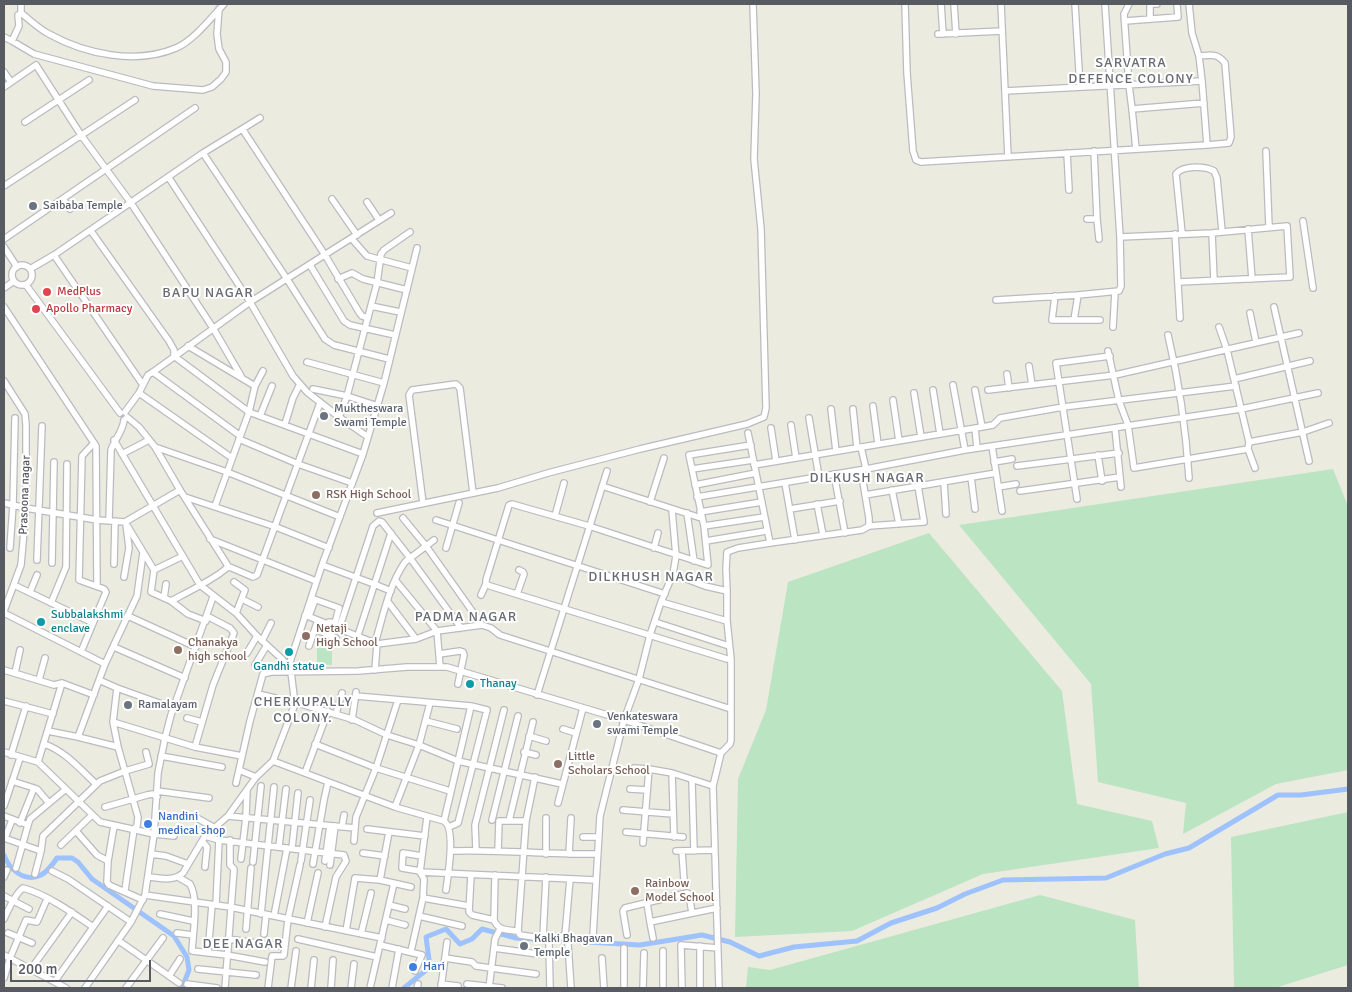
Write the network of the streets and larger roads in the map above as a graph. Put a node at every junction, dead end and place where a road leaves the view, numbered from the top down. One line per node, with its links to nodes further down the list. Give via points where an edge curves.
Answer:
1 (21, 4): 14 (street)
2 (753, 4): 250 (street, via 754,160 761,229 764,418)
3 (904, 4): 47 (street, via 916,160)
4 (941, 4): 18 (street, via 941,34)
5 (954, 4): 18 (street)
6 (1001, 4): 17 (street)
7 (1075, 4): 29 (street)
8 (1105, 4): 27 (street)
9 (1129, 4): 16 (street, via 1124,14)
10 (1157, 4): 15 (street, via 1150,4)
11 (1177, 4): 15 (street, via 1178,17)
12 (1189, 4): 21 (street, via 1192,33)
13 (222, 6): 14 (street, via 202,28 176,48 149,56 123,57 100,54 48,34); 20 (street, via 217,34 226,72 212,87 203,90 153,86 34,54)
14 (21, 13): 20 (street)
15 (1150, 19): 16 (street)
16 (1125, 21): 26 (street)
17 (1002, 31): 18 (street); 30 (street)
18 (956, 34)
19 (4, 37): 20 (street)
20 (12, 41)
21 (1199, 56): 24 (street); 40 (street, via 1220,57 1226,71 1231,140)
22 (4, 72): 25 (street)
23 (89, 80): 31 (street)
24 (1202, 81): 26 (street); 33 (street)
25 (11, 82): 28 (street); 31 (street, via 36,65)
26 (1129, 85): 27 (street); 35 (street)
27 (1110, 86): 29 (street); 42 (street)
28 (4, 87)
29 (1080, 87): 30 (street)
30 (1005, 91): 47 (street)
31 (59, 100): 37 (street); 39 (street)
32 (135, 100): 39 (street)
33 (1204, 102): 35 (street); 40 (street)
34 (195, 108): 48 (street)
35 (1132, 109): 41 (street)
36 (260, 118): 38 (street)
37 (25, 122)
38 (243, 130): 46 (street); 76 (street)
39 (80, 135): 48 (street); 50 (street)
40 (1207, 146): 41 (street)
41 (1136, 149): 42 (street)
42 (1114, 150): 44 (street); 71 (street)
43 (1266, 151): 62 (street)
44 (1094, 152): 45 (street); 59 (street)
45 (1067, 153): 47 (street); 51 (street)
46 (203, 154): 49 (street); 83 (street)
47 (1008, 157)
48 (106, 169): 52 (street); 55 (street)
49 (169, 178): 55 (street); 98 (street)
50 (4, 186)
51 (1069, 190)
52 (63, 199): 56 (street); 72 (street)
53 (332, 199): 70 (street)
54 (366, 202): 60 (street)
55 (131, 203): 64 (street); 110 (street)
56 (70, 208)
57 (391, 213): 60 (street)
58 (1087, 219): 59 (street)
59 (1097, 219): 73 (street)
60 (379, 220): 70 (street)
61 (1303, 221): 92 (street)
62 (1269, 227): 63 (street); 85 (street, via 1287,226 1290,277)
63 (1248, 230): 65 (street); 85 (street)
64 (91, 231): 77 (street); 120 (street, via 170,341)
65 (1222, 231): 67 (street, via 1214,171 1184,169 1176,174); 68 (street)
66 (410, 232): 78 (street, via 384,250)
67 (1182, 233): 68 (street); 69 (street)
68 (1212, 233): 86 (street)
69 (1175, 234): 71 (street); 88 (street)
70 (354, 237): 76 (street); 78 (street, via 364,254)
71 (1120, 237): 94 (street, via 1121,286)
72 (4, 239)
73 (1099, 239)
74 (4, 247): 80 (street)
75 (417, 248): 81 (street)
76 (325, 255): 79 (street); 84 (street)
77 (54, 256): 82 (street); 138 (street)
78 (380, 260): 81 (street); 89 (street)
79 (310, 265): 83 (street); 111 (street, via 344,321)
80 (17, 267): 82 (street, via 24,265); 87 (street, via 12,273)
81 (412, 268): 93 (street)
82 (30, 269): 90 (street, via 32,277)
83 (287, 279): 98 (street); 119 (street, via 325,339 334,345)
84 (338, 279): 89 (street, via 352,273); 104 (street, via 362,316)
85 (1252, 279): 86 (street)
86 (1214, 280): 88 (street)
87 (14, 282): 90 (street); 91 (street)
88 (1179, 282): 105 (street)
89 (377, 283): 93 (street); 99 (street)
90 (26, 285): 165 (street)
91 (4, 288)
92 (1313, 288)
93 (406, 290): 102 (street)
94 (1115, 292): 95 (street); 108 (street)
95 (1078, 295): 96 (street); 106 (street)
96 (1055, 296): 97 (street); 106 (street, via 1052,320)
97 (996, 300)
98 (250, 302): 110 (street); 137 (street, via 283,361)
99 (371, 306): 102 (street); 104 (street)
100 (1274, 307): 115 (street)
101 (4, 308): 193 (street)
102 (400, 312): 113 (street)
103 (1250, 313): 116 (street)
104 (368, 318): 111 (street)
105 (1180, 318)
106 (1074, 320): 107 (street)
107 (1100, 320)
108 (1113, 327)
109 (1219, 327): 118 (street)
110 (213, 328): 117 (street); 132 (street)
111 (365, 328): 113 (street); 119 (street)
112 (1299, 333): 115 (street)
113 (395, 335): 121 (street)
114 (1168, 336): 124 (street)
115 (1281, 337): 116 (street); 126 (street)
116 (1256, 342): 118 (street)
117 (188, 346): 120 (street); 132 (street)
118 (1227, 350): 124 (street); 133 (street)
119 (359, 351): 121 (street); 129 (street)
120 (174, 356): 128 (street); 164 (street)
121 (389, 359): 136 (street)
122 (1310, 361): 126 (street)
123 (307, 362): 129 (street)
124 (1174, 362): 131 (street); 151 (street)
125 (1029, 366): 140 (street)
126 (1289, 367): 133 (street); 154 (street)
127 (263, 371): 141 (street)
128 (153, 372): 138 (street); 186 (street)
129 (352, 374): 136 (street); 153 (street)
130 (1007, 374): 144 (street)
131 (1114, 375): 135 (street); 135 (street, via 1109,353 1056,364); 156 (street)
132 (241, 376): 141 (street)
133 (1234, 378): 143 (street)
134 (4, 381): 266 (street, Prasoona nagar, via 26,417)
135 (1059, 382): 140 (street); 160 (street)
136 (384, 383): 158 (street)
137 (300, 384): 157 (street); 171 (street)
138 (143, 385): 149 (street)
139 (953, 385): 180 (street)
140 (1032, 385): 144 (street)
141 (255, 386): 164 (street)
142 (272, 386): 166 (street)
143 (1236, 386): 151 (street); 163 (street)
144 (1010, 388): 148 (street)
145 (313, 389): 153 (street)
146 (933, 390): 184 (street)
147 (975, 390): 176 (street)
148 (988, 390)
149 (139, 393): 165 (street); 208 (street)
150 (914, 393): 188 (street)
151 (1179, 393): 156 (street); 170 (street)
152 (1318, 394): 154 (street)
153 (347, 396): 158 (street); 167 (street)
154 (1295, 399): 163 (street); 182 (street)
155 (892, 400): 191 (street)
156 (1119, 400): 160 (street); 175 (street)
157 (320, 403): 167 (street); 183 (street)
158 (378, 406): 187 (street)
159 (873, 406): 194 (street)
160 (1063, 407): 176 (street, via 1000,418); 185 (street)
161 (831, 409): 202 (street)
162 (853, 409): 198 (street)
163 (1241, 409): 170 (street); 192 (street)
164 (248, 412): 166 (street); 186 (street)
165 (124, 415): 189 (street, via 122,429); 190 (street)
166 (260, 416): 171 (street)
167 (339, 417): 187 (street)
168 (15, 418): 263 (street)
169 (809, 418): 206 (street)
170 (1183, 418): 175 (street); 211 (street)
171 (285, 424): 183 (street)
172 (791, 424): 210 (street)
173 (1329, 424): 182 (street)
174 (42, 426): 269 (street)
175 (1128, 426): 179 (street); 211 (street, via 1134,468)
176 (982, 427): 178 (street)
177 (771, 428): 214 (street)
178 (975, 428): 180 (street); 199 (street)
179 (1115, 428): 185 (street); 203 (street)
180 (961, 430): 184 (street); 201 (street)
181 (748, 432): 195 (street)
182 (1303, 432): 192 (street); 215 (street)
183 (309, 434): 205 (street); 220 (street)
184 (940, 434): 188 (street)
185 (1067, 435): 196 (street); 213 (street)
186 (239, 437): 208 (street); 220 (street)
187 (368, 437): 205 (street)
188 (921, 437): 191 (street)
189 (114, 440): 204 (street); 285 (street, via 111,450)
190 (149, 440): 197 (street); 204 (street)
191 (899, 441): 194 (street)
192 (1249, 442): 200 (street)
193 (93, 444): 279 (street, via 82,456); 283 (street, via 96,446)
194 (878, 444): 198 (street)
195 (751, 445): 218 (street); 223 (street, via 689,455)
196 (992, 446): 199 (street); 217 (street)
197 (155, 447): 225 (street); 247 (street)
198 (859, 448): 202 (street); 224 (street)
199 (977, 448): 201 (street)
200 (1248, 449): 211 (street); 222 (street)
201 (965, 450): 224 (street)
202 (836, 451): 206 (street)
203 (1119, 453): 207 (street); 232 (street)
204 (122, 454): 264 (street)
205 (363, 454): 236 (street)
206 (815, 454): 210 (street); 230 (street)
207 (1098, 455): 213 (street); 234 (street)
208 (232, 458): 225 (street)
209 (664, 458): 257 (street)
210 (796, 458): 214 (street)
211 (1188, 458): 233 (street)
212 (1012, 459): 217 (street)
213 (1071, 460): 221 (street); 240 (street)
214 (776, 461): 218 (street)
215 (1310, 461)
216 (54, 462): 272 (street)
217 (994, 462): 228 (street)
218 (754, 463): 223 (street); 227 (street)
219 (67, 464): 274 (street)
220 (298, 464): 236 (street); 252 (street)
221 (1017, 466)
222 (1255, 468)
223 (692, 469): 241 (street)
224 (863, 470): 229 (street); 251 (street)
225 (227, 472): 252 (street); 265 (street)
226 (607, 472): 242 (street)
227 (756, 473): 241 (street); 246 (street)
228 (996, 473): 231 (street); 244 (street)
229 (834, 474): 230 (street); 256 (street)
230 (819, 477): 238 (street)
231 (971, 477): 235 (street); 268 (street)
232 (1120, 478): 234 (street); 245 (street)
233 (1189, 478)
234 (1102, 481): 240 (street)
235 (944, 482): 243 (street); 276 (street)
236 (352, 483): 280 (street)
237 (564, 483): 278 (street)
238 (785, 483): 246 (street); 267 (street)
239 (1016, 484): 244 (street)
240 (1075, 484): 249 (street); 255 (street)
241 (695, 485): 254 (street)
242 (602, 486): 257 (street); 289 (street)
243 (918, 486): 248 (street); 287 (street, via 924,522)
244 (998, 487): 271 (street)
245 (1121, 487)
246 (760, 488): 254 (street); 258 (street)
247 (180, 490): 253 (street); 264 (street)
248 (892, 490): 251 (street); 287 (street)
249 (1020, 491)
250 (473, 493): 260 (street); 260 (street, via 460,388 456,384 412,390 409,395)
251 (865, 495): 291 (street)
252 (287, 496): 280 (street); 292 (street)
253 (185, 497): 265 (street); 298 (street)
254 (697, 497): 277 (street)
255 (1077, 499)
256 (840, 501): 262 (street); 296 (street)
257 (650, 502): 270 (street)
258 (762, 502): 277 (street); 282 (street)
259 (4, 503): 263 (street)
260 (423, 503): 275 (street)
261 (459, 503): 288 (street)
262 (817, 504): 267 (street); 297 (street)
263 (14, 505): 266 (street); 305 (street)
264 (154, 506): 286 (street); 310 (street)
265 (215, 506): 292 (street)
266 (26, 508): 269 (street); 333 (street, Prasoona nagar, via 22,565)
267 (790, 509): 301 (street)
268 (975, 509)
269 (40, 510): 272 (street); 314 (street)
270 (672, 510): 273 (street); 311 (street)
271 (1002, 511)
272 (52, 512): 274 (street); 316 (street)
273 (687, 513): 277 (street); 315 (street)
274 (68, 514): 279 (street); 348 (street, via 66,567)
275 (377, 514)
276 (946, 514)
277 (701, 515): 290 (street)
278 (554, 516): 289 (street); 300 (street, via 510,505)
279 (81, 517): 283 (street); 334 (street, via 79,580)
280 (340, 517): 306 (street)
281 (403, 518): 304 (street)
282 (764, 518): 290 (street); 293 (street)
283 (97, 520): 285 (street); 334 (street)
284 (436, 520): 288 (street)
285 (112, 521): 286 (street); 317 (street)
286 (126, 522): 309 (street); 325 (street, via 129,548)
287 (899, 524): 291 (street)
288 (453, 525): 300 (street); 307 (street)
289 (589, 526): 308 (street); 319 (street)
290 (704, 526): 302 (street)
291 (869, 526): 296 (street)
292 (276, 527): 306 (street); 313 (street)
293 (766, 531): 302 (street); 303 (street)
294 (391, 533): 312 (street); 326 (street, via 382,522 376,522); 331 (street)
295 (658, 533): 308 (street)
296 (845, 533): 297 (street)
297 (823, 535): 301 (street)
298 (210, 538): 313 (street); 320 (street)
299 (434, 540): 304 (street)
300 (498, 540): 319 (street); 332 (street)
301 (795, 540): 303 (street)
302 (706, 541): 315 (street, via 708,565)
303 (770, 543): 337 (street, via 727,552)
304 (426, 546): 312 (street); 361 (street)
305 (10, 548)
306 (329, 548): 318 (street)
307 (446, 548)
308 (654, 548): 311 (street)
309 (143, 553): 321 (street); 354 (street, via 137,596)
310 (183, 556): 321 (street); 335 (street)
311 (676, 556): 315 (street); 323 (street)
312 (410, 558): 328 (street, via 401,567); 362 (street)
313 (264, 559): 320 (street, via 256,576); 327 (street)
314 (38, 560)
315 (694, 561)
316 (52, 563)
317 (114, 564)
318 (322, 565): 326 (street); 327 (street)
319 (577, 566): 340 (street); 350 (street)
320 (228, 567): 335 (street)
321 (154, 570): 345 (street, via 150,591)
322 (519, 570): 339 (street, via 524,574)
323 (673, 574): 337 (street); 340 (street)
324 (37, 575): 338 (street)
325 (124, 577)
326 (357, 578): 331 (street); 364 (street)
327 (316, 581): 344 (street)
328 (396, 581): 336 (street); 365 (street)
329 (234, 582): 343 (street, via 245,590)
330 (166, 584): 345 (street)
331 (374, 584): 336 (street); 366 (street)
332 (486, 584): 339 (street); 341 (street)
333 (14, 585): 338 (street); 351 (street, Prasoona nagar)
334 (97, 586): 359 (street, via 106,594)
335 (200, 586): 342 (street); 345 (street)
336 (391, 591): 346 (street)
337 (727, 591): 357 (street)
338 (30, 592): 348 (street)
339 (517, 594): 350 (street)
340 (665, 594): 347 (street)
341 (481, 595)
342 (213, 597): 352 (street); 355 (street)
343 (242, 599): 349 (street); 352 (street)
344 (313, 599): 353 (street); 353 (street, via 338,607 340,610 335,623)
345 (168, 600): 355 (street, via 188,614)
346 (388, 602): 369 (street); 371 (street)
347 (661, 602): 357 (street); 358 (street)
348 (52, 603): 359 (street)
349 (258, 607)
350 (563, 608): 367 (street); 378 (street)
351 (4, 612): 377 (street)
352 (236, 613): 370 (street)
353 (306, 615): 356 (street); 387 (street)
354 (128, 616): 374 (street); 375 (street)
355 (206, 618): 375 (street); 422 (street, via 230,628 234,633 212,685)
356 (318, 620): 363 (street); 364 (street)
357 (727, 621): 373 (street)
358 (655, 622): 367 (street); 373 (street)
359 (94, 623): 377 (street)
360 (271, 623): 370 (street)
361 (482, 625): 362 (street); 378 (street, via 500,635)
362 (461, 628): 365 (street)
363 (315, 629): 368 (street); 372 (street)
364 (339, 629): 366 (street)
365 (436, 632): 369 (street); 380 (street)
366 (358, 635): 371 (street)
367 (650, 635): 382 (street); 392 (street)
368 (336, 638)
369 (416, 640): 371 (street)
370 (262, 641): 379 (street); 384 (street); 387 (street)
371 (376, 643): 388 (street)
372 (309, 646)
373 (730, 646): 382 (street)
374 (114, 647): 383 (street); 391 (street)
375 (196, 648): 391 (street)
376 (20, 650): 390 (street)
377 (81, 652): 383 (street)
378 (550, 652): 392 (street); 401 (street)
379 (247, 653)
380 (438, 654): 385 (street); 389 (street, via 463,652)
381 (45, 658): 393 (street)
382 (731, 659): 411 (street)
383 (106, 664): 394 (street)
384 (255, 665)
385 (440, 668): 388 (street); 389 (street)
386 (4, 670): 390 (street)
387 (289, 670): 388 (street); 399 (street, via 264,673); 405 (street)
388 (374, 670)
389 (460, 671): 396 (street); 401 (street)
390 (15, 672): 393 (street)
391 (185, 678): 409 (street)
392 (639, 679): 411 (street); 419 (street)
393 (39, 680): 395 (street, via 54,685)
394 (99, 680): 397 (street); 400 (street)
395 (62, 683): 400 (street); 414 (street)
396 (458, 684)
397 (117, 688): 409 (street); 421 (street)
398 (342, 693): 415 (street)
399 (258, 694): 402 (street); 444 (street)
400 (94, 695): 430 (street)
401 (537, 695): 410 (street)
402 (275, 698)
403 (398, 700): 406 (street); 418 (street, via 356,694); 428 (street)
404 (4, 701): 407 (street)
405 (294, 702): 413 (street); 447 (street)
406 (430, 702): 408 (street); 420 (street)
407 (26, 706): 414 (street); 442 (street)
408 (471, 706): 448 (street); 450 (street, via 487,710)
409 (173, 708): 431 (street)
410 (583, 708): 419 (street); 427 (street)
411 (731, 709): 441 (street, via 731,740)
412 (504, 710): 453 (street)
413 (328, 712): 415 (street); 434 (street)
414 (53, 714): 426 (street)
415 (336, 714): 418 (street)
416 (518, 716): 457 (street)
417 (187, 718): 422 (street)
418 (352, 720): 428 (street)
419 (624, 720): 441 (street); 533 (street, via 600,816)
420 (426, 721): 424 (street); 435 (street)
421 (114, 722): 431 (street); 437 (street)
422 (202, 722): 436 (street)
423 (533, 722): 429 (street)
424 (457, 729)
425 (563, 729): 427 (street)
426 (48, 731): 430 (street); 433 (street)
427 (576, 733): 470 (street)
428 (387, 735): 435 (street); 452 (street)
429 (529, 736): 432 (street); 440 (street)
430 (78, 737): 437 (street)
431 (165, 738): 436 (street); 443 (street)
432 (546, 741)
433 (44, 744): 449 (street); 469 (street, via 68,757)
434 (315, 744): 452 (street); 459 (street)
435 (419, 745): 448 (street); 463 (street)
436 (195, 747): 444 (street)
437 (118, 748): 458 (street)
438 (4, 752): 442 (street)
439 (146, 752): 458 (street, via 149,764)
440 (524, 752): 445 (street); 461 (street)
441 (721, 753): 472 (street)
442 (11, 755): 446 (street)
443 (161, 756): 451 (street); 482 (street)
444 (242, 756): 456 (street)
445 (536, 756)
446 (20, 758): 449 (street); 466 (street)
447 (272, 761): 459 (street); 462 (street)
448 (458, 761): 450 (street); 480 (street)
449 (38, 762): 475 (street)
450 (473, 765): 453 (street); 520 (street, via 458,822)
451 (222, 767)
452 (376, 768): 463 (street); 483 (street)
453 (488, 768): 457 (street); 550 (street, via 475,825)
454 (634, 768): 455 (street)
455 (649, 769): 460 (street); 479 (street)
456 (239, 770): 462 (street); 468 (street)
457 (504, 770): 461 (street); 509 (street)
458 (125, 771): 469 (street); 485 (street)
459 (305, 773): 467 (street)
460 (672, 773): 465 (street); 495 (street)
461 (519, 774): 464 (street); 511 (street)
462 (256, 777): 478 (street)
463 (406, 777): 480 (street); 492 (street)
464 (535, 777): 470 (street); 512 (street)
465 (692, 780): 472 (street); 551 (street)
466 (12, 781): 474 (street); 490 (street)
467 (328, 782): 483 (street); 516 (street)
468 (236, 783)
469 (96, 784): 487 (street)
470 (562, 784): 489 (street)
471 (261, 786): 503 (street)
472 (713, 786): 552 (street)
473 (274, 787): 506 (street)
474 (34, 788): 488 (street); 514 (street)
475 (66, 789): 487 (street); 488 (street)
476 (286, 789): 508 (street)
477 (630, 789): 479 (street)
478 (247, 790): 499 (street); 500 (street)
479 (647, 790): 494 (street)
480 (450, 792): 510 (street)
481 (298, 793): 513 (street)
482 (157, 794): 484 (street); 485 (street); 528 (street)
483 (365, 796): 492 (street); 522 (street)
484 (208, 798)
485 (134, 800): 491 (street); 524 (street, via 138,826)
486 (310, 800): 515 (street)
487 (79, 801): 496 (street); 556 (street, via 43,836)
488 (49, 803): 517 (street, via 30,819)
489 (558, 803)
490 (4, 806)
491 (105, 807)
492 (395, 807): 501 (street)
493 (623, 810): 494 (street)
494 (645, 812): 495 (street); 529 (street)
495 (673, 814): 534 (street)
496 (92, 815): 518 (street, via 100,822); 525 (street)
497 (344, 815): 519 (street)
498 (4, 816): 507 (street)
499 (228, 816): 500 (street); 521 (street)
500 (246, 817): 503 (street); 541 (street)
501 (427, 817): 510 (street); 531 (street)
502 (197, 818): 521 (street)
503 (258, 818): 506 (street); 542 (street)
504 (546, 818): 561 (street)
505 (571, 818): 562 (street)
506 (270, 819): 508 (street); 546 (street)
507 (12, 820): 514 (street); 535 (street)
508 (282, 820): 513 (street); 547 (street)
509 (492, 820)
510 (444, 821): 520 (street)
511 (508, 821): 512 (street); 555 (street, via 499,821)
512 (526, 821): 559 (street)
513 (294, 822): 515 (street); 548 (street)
514 (20, 823): 517 (street)
515 (306, 823): 516 (street); 549 (street)
516 (320, 824): 519 (street); 553 (street)
517 (28, 825): 544 (street)
518 (114, 826): 524 (street); 567 (street)
519 (336, 826): 522 (street); 557 (street)
520 (449, 826): 554 (street)
521 (214, 827): 536 (street)
522 (355, 828): 540 (street)
523 (367, 829): 526 (street)
524 (134, 830): 528 (street); 592 (street)
525 (76, 831): 545 (street); 567 (street, via 97,855)
526 (389, 832): 531 (street); 564 (street)
527 (626, 832): 529 (street)
528 (154, 834): 530 (street); 560 (street)
529 (643, 834): 534 (street); 543 (street)
530 (174, 836)
531 (425, 836): 565 (street)
532 (583, 837): 533 (street)
533 (598, 837): 563 (street)
534 (674, 837): 537 (street)
535 (4, 838): 544 (street)
536 (203, 838): 538 (street); 569 (street); 571 (street, via 207,847)
537 (683, 838)
538 (219, 840): 539 (street); 602 (street)
539 (230, 840): 541 (street); 606 (street, via 230,865 234,869)
540 (354, 841)
541 (243, 842): 542 (street); 566 (street)
542 (255, 843): 546 (street); 610 (street)
543 (642, 843)
544 (22, 845): 556 (street); 572 (street)
545 (61, 845)
546 (268, 845): 547 (street); 614 (street)
547 (279, 846): 548 (street)
548 (289, 848): 549 (street); 615 (street)
549 (302, 850): 553 (street); 618 (street)
550 (476, 850): 554 (street); 555 (street)
551 (694, 850): 552 (street); 589 (street, via 679,851)
552 (714, 850): 607 (street)
553 (315, 851): 557 (street); 570 (street)
554 (450, 851): 578 (street)
555 (498, 851): 559 (street)
556 (41, 852): 577 (street)
557 (329, 853): 568 (street); 628 (street, via 344,855 346,861 336,876)
558 (363, 853): 564 (street)
559 (523, 853): 561 (street); 581 (street)
560 (151, 854): 569 (street); 583 (street)
561 (546, 854): 562 (street)
562 (569, 854): 563 (street)
563 (597, 854): 588 (street)
564 (385, 856): 586 (street)
565 (422, 856): 575 (street); 575 (street, via 403,853 402,868)
566 (241, 859)
567 (108, 861): 592 (street, via 107,882)
568 (327, 863)
569 (188, 864): 584 (street)
570 (313, 864)
571 (205, 867)
572 (16, 868)
573 (7, 870): 582 (street)
574 (52, 871): 604 (street)
575 (420, 871): 578 (street); 597 (street, via 424,879)
576 (318, 873): 624 (street)
577 (35, 874)
578 (448, 874): 579 (street); 593 (street)
579 (471, 875): 580 (street); 605 (street)
580 (495, 875): 581 (street); 620 (street)
581 (521, 876): 585 (street); 632 (street)
582 (4, 877)
583 (148, 877): 584 (street); 596 (street)
584 (178, 877): 600 (street, via 191,885)
585 (546, 877): 587 (street); 640 (street)
586 (380, 880): 590 (street); 631 (street, via 354,879)
587 (570, 880): 588 (street); 640 (street, via 566,935)
588 (596, 880): 639 (street)
589 (684, 880)
590 (394, 883): 591 (street); 603 (street)
591 (411, 887)
592 (125, 890): 596 (street)
593 (446, 890)
594 (371, 893): 636 (street)
595 (4, 896): 599 (street)
596 (144, 897): 600 (street); 622 (street)
597 (423, 898): 605 (street); 616 (street)
598 (47, 899): 599 (street, via 23,888); 611 (street); 641 (street, via 37,922 26,920)
599 (12, 901): 608 (street); 617 (street)
600 (194, 902): 602 (street); 621 (street)
601 (647, 902): 612 (street, via 687,893); 623 (street); 638 (street, via 624,909)
602 (214, 905): 606 (street); 662 (street)
603 (389, 905): 609 (street); 619 (street)
604 (108, 906): 622 (street); 627 (street)
605 (469, 906): 620 (street, via 472,915)
606 (230, 908): 610 (street); 645 (street)
607 (717, 908): 612 (street); 657 (street)
608 (30, 909)
609 (405, 909)
610 (248, 911): 614 (street); 629 (street)
611 (72, 912): 627 (street); 677 (street)
612 (692, 913): 623 (street)
613 (160, 914): 621 (street)
614 (263, 914): 615 (street); 635 (street)
615 (274, 916): 618 (street)
616 (419, 916): 626 (street); 660 (street)
617 (4, 919)
618 (288, 919): 624 (street); 697 (street, via 283,956 272,956)
619 (386, 920): 625 (street); 643 (street)
620 (494, 920): 630 (street)
621 (193, 921): 637 (street)
622 (131, 922): 647 (street)
623 (650, 922): 644 (street)
624 (307, 923): 628 (street)
625 (405, 925)
626 (462, 926)
627 (93, 927): 685 (street)
628 (326, 927): 631 (street)
629 (246, 929)
630 (500, 929): 632 (street); 655 (street)
631 (346, 931): 636 (street)
632 (518, 931): 640 (street, via 524,937)
633 (8, 933): 641 (street)
634 (176, 933): 637 (street)
635 (264, 934)
636 (362, 934): 643 (street)
637 (193, 935): 662 (street, via 192,951)
638 (626, 935)
639 (593, 936)
640 (544, 937)
641 (19, 938): 649 (street); 666 (street)
642 (163, 938): 673 (street)
643 (382, 938): 652 (street)
644 (653, 938)
645 (228, 939): 653 (street); 665 (street)
646 (298, 939): 667 (street)
647 (119, 941): 673 (street); 693 (street)
648 (447, 942): 668 (street)
649 (32, 943)
650 (549, 943): 705 (street)
651 (568, 944): 706 (street)
652 (380, 945): 658 (street); 667 (street)
653 (278, 946)
654 (700, 946): 657 (street); 711 (street, via 680,945); 712 (street)
655 (494, 948): 664 (street); 676 (street)
656 (624, 948): 708 (street)
657 (718, 948): 713 (street)
658 (399, 950): 660 (street); 703 (street)
659 (296, 951): 698 (street)
660 (411, 951): 679 (street, via 422,955)
661 (663, 951): 710 (street)
662 (208, 953): 665 (street)
663 (644, 953): 709 (street)
664 (538, 954)
665 (227, 955): 674 (street); 680 (street)
666 (7, 956): 677 (street); 684 (street)
667 (377, 957): 702 (street)
668 (445, 958): 676 (street); 689 (street)
669 (602, 958): 707 (street)
670 (180, 959): 683 (street)
671 (314, 960): 699 (street)
672 (334, 960): 700 (street)
673 (146, 961): 683 (street); 694 (street)
674 (265, 962)
675 (354, 964): 701 (street)
676 (492, 967): 681 (street); 691 (street)
677 (31, 969): 685 (street)
678 (198, 969): 680 (street)
679 (415, 971)
680 (227, 972): 682 (street); 696 (street)
681 (536, 974)
682 (256, 975)
683 (169, 976): 686 (street)
684 (4, 978)
685 (55, 981): 692 (street)
686 (179, 983)
687 (187, 984): 695 (street)
688 (467, 984): 691 (street)
689 (441, 986): 690 (street)
690 (458, 986)
691 (489, 987): 704 (street)
692 (66, 988)
693 (84, 988)
694 (126, 988)
695 (218, 988)
696 (225, 988)
697 (268, 988)
698 (291, 988)
699 (311, 988)
700 (331, 988)
701 (351, 988)
702 (370, 988)
703 (392, 988)
704 (502, 988)
705 (550, 988)
706 (571, 988)
707 (604, 988)
708 (624, 988)
709 (643, 988)
710 (663, 988)
711 (682, 988)
712 (700, 988)
713 (719, 988)

